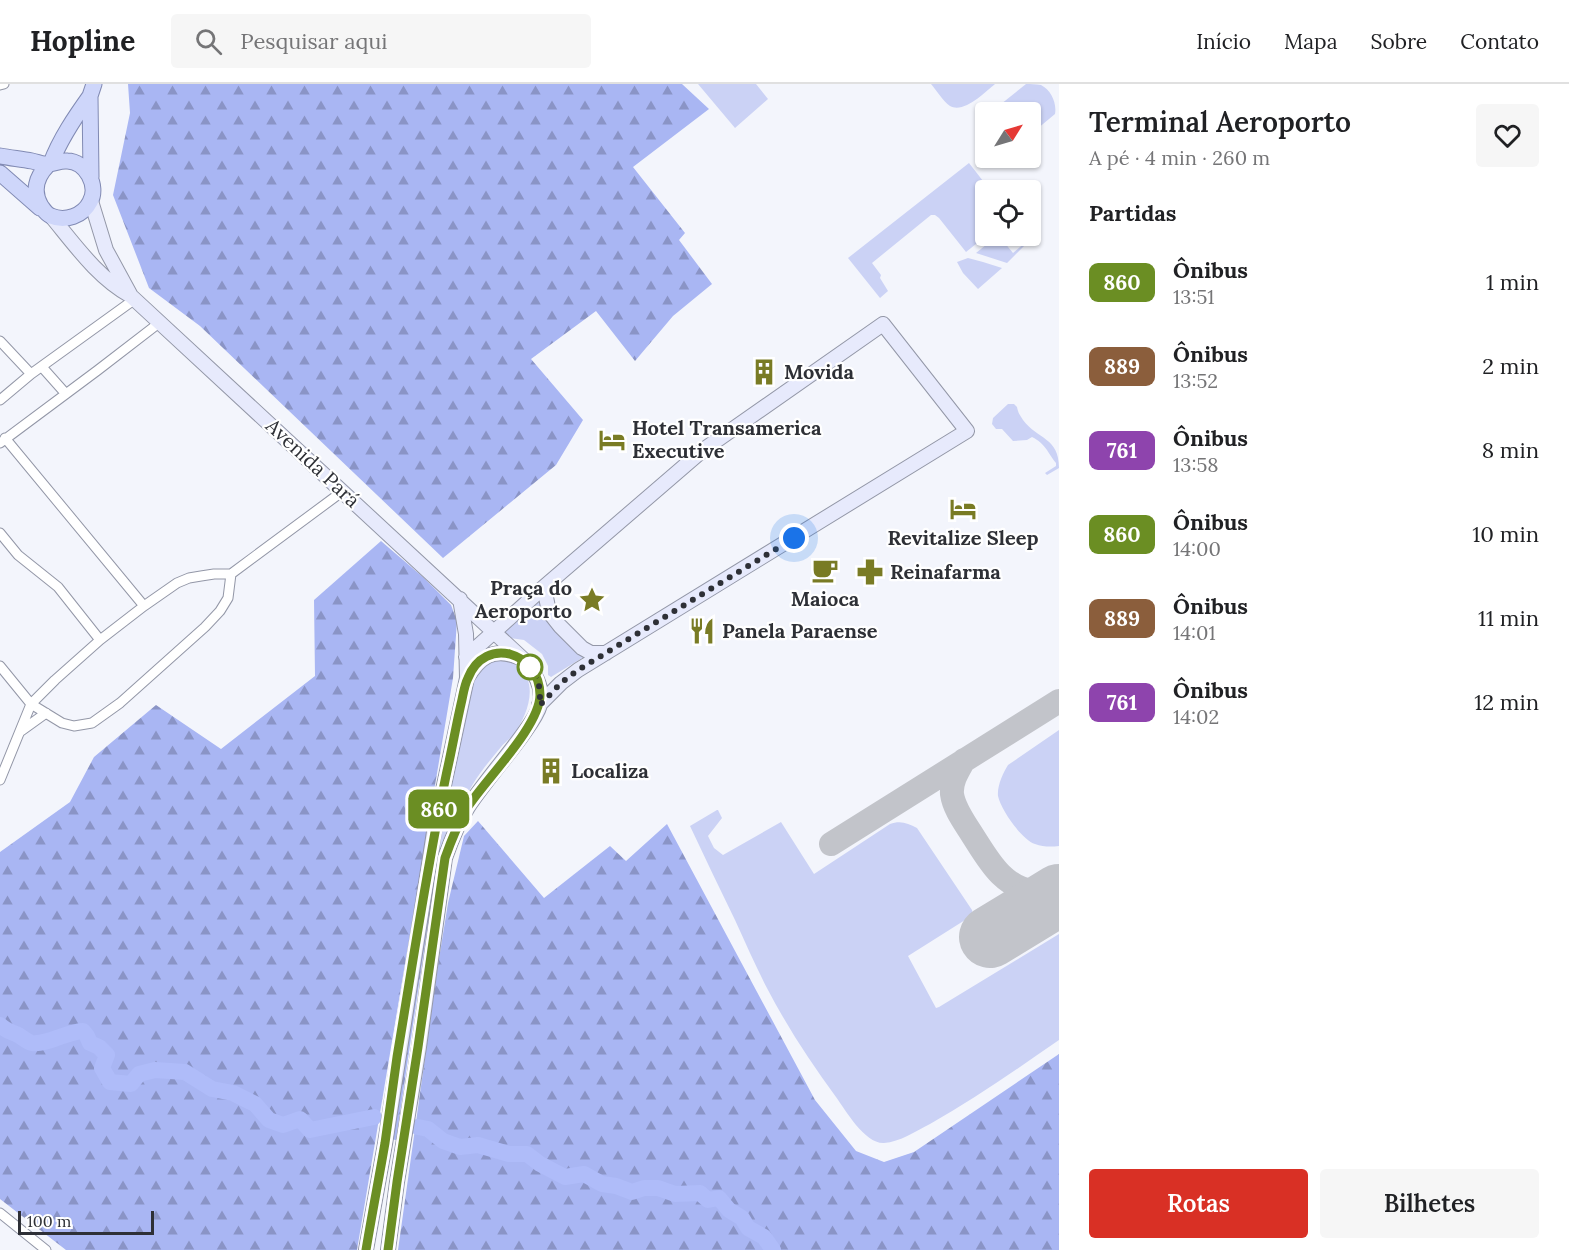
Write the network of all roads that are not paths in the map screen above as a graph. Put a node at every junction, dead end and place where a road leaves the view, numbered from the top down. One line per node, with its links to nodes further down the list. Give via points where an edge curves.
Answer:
1 (92, 90): 3 (main road); 5 (main road)
2 (0, 156): 3 (main road)
3 (49, 164): 5 (main road, via 71,161); 7 (main road, via 36,183 38,201)
4 (0, 173): 7 (main road)
5 (91, 177): 6 (main road)
6 (91, 201): 7 (main road, via 74,217); 8 (main road, Avenida Pará, via 106,250)
7 (48, 214): 8 (main road, Avenida Pará, via 104,277)
8 (133, 298): 9 (main road, Avenida Pará); 11 (street)
9 (159, 323): 13 (street); 16 (main road, Avenida Pará)
10 (0, 341): 12 (street)
11 (42, 366): 12 (street); 13 (street)
12 (31, 374): 14 (street)
13 (66, 394): 15 (street)
14 (0, 400)
15 (2, 441): 21 (street)
16 (343, 491): 18 (street); 20 (main road, Avenida Pará)
17 (0, 532): 23 (street, via 18,555 58,587)
18 (231, 574): 21 (street, via 189,578); 31 (street, via 228,598 220,611 120,703 83,726 62,723)
19 (544, 587): 22 (main road); 24 (main road, via 549,612 560,626 582,648 591,653); 24 (main road, via 703,450 883,324 967,431)
20 (460, 599): 22 (main road, Avenida Pará); 25 (main road)
21 (144, 606): 23 (street)
22 (494, 631): 25 (main road); 26 (main road, Avenida Pará)
23 (99, 640): 29 (street)
24 (606, 653): 30 (main road, via 561,683)
25 (466, 657): 28 (main road)
26 (523, 659): 28 (main road, via 496,652 475,665); 30 (main road, Avenida Pará, via 537,677)
27 (0, 666): 29 (street)
28 (467, 678): 36 (main road, via 434,832)
29 (31, 704): 31 (street); 32 (street)
30 (540, 705): 37 (main road, via 526,731 467,808 445,858)
31 (46, 713): 32 (street)
32 (20, 732): 33 (street)
33 (0, 780)
34 (0, 1213): 35 (street)
35 (44, 1249)
36 (366, 1250)
37 (388, 1250)

